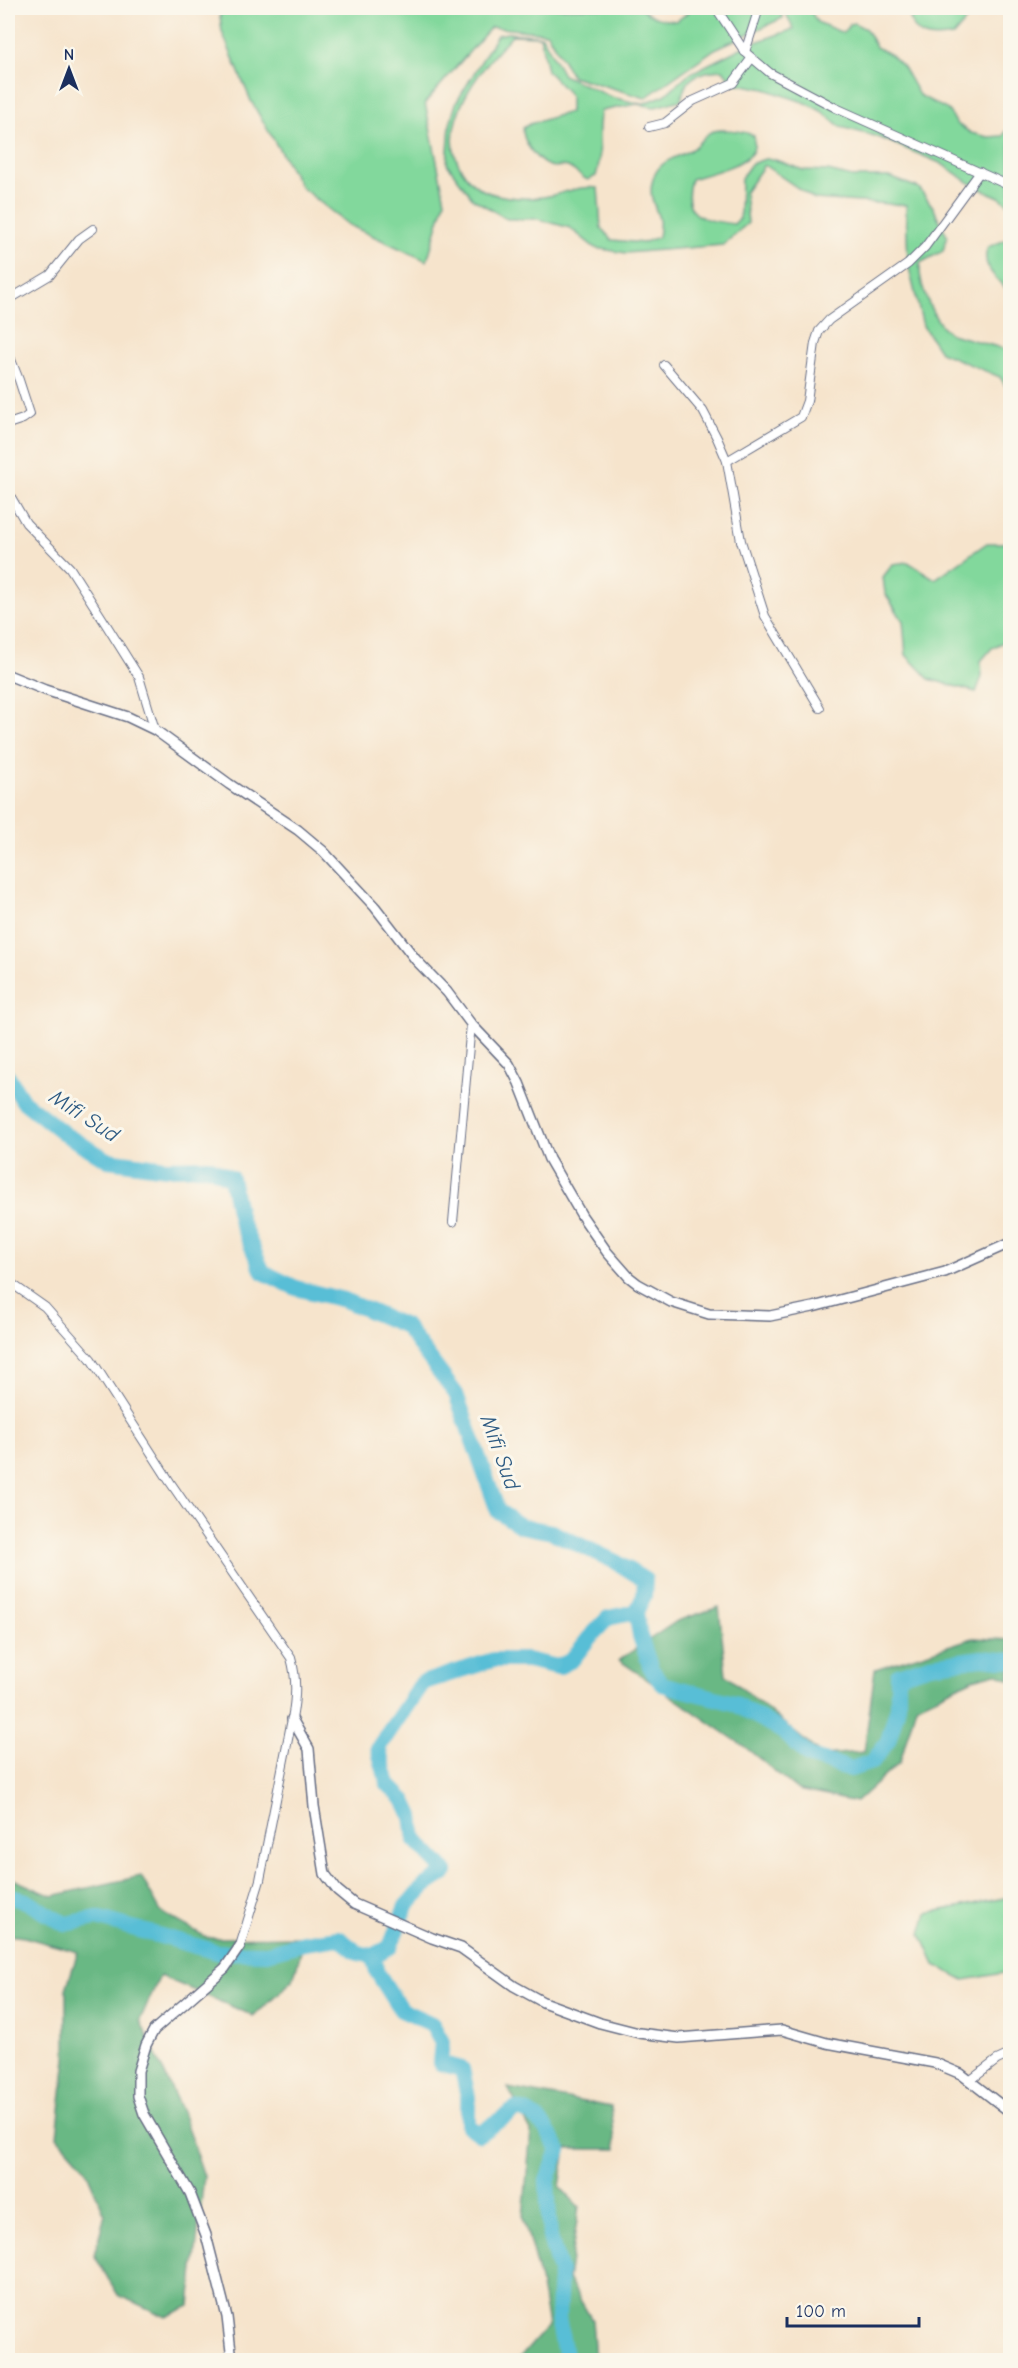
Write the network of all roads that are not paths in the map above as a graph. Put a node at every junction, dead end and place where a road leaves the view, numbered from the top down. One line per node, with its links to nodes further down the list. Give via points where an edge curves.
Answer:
1 (716, 8): 3 (street)
2 (759, 8): 3 (street)
3 (745, 52): 4 (street)
4 (752, 58): 5 (street, via 733,83 693,101 662,124); 6 (street, via 770,73 836,108)
5 (649, 127)
6 (980, 172): 7 (street); 13 (street, via 908,264 819,331 801,417)
7 (1011, 186)
8 (93, 230): 9 (street, via 79,239 50,275)
9 (8, 300)
10 (8, 352): 12 (street, via 30,414)
11 (664, 365): 13 (street, via 703,411)
12 (8, 424)
13 (727, 461): 16 (street, via 741,541 763,609)
14 (8, 492): 17 (street, via 26,523 70,568 139,677)
15 (8, 675): 17 (street)
16 (820, 708)
17 (155, 730): 18 (street, via 323,851 375,907)
18 (471, 1024): 19 (street); 20 (street, via 509,1064 549,1159 607,1252 629,1277 671,1302 716,1315 770,1316 937,1275)
19 (453, 1222)
20 (1011, 1243)
21 (8, 1281): 22 (street, via 45,1307 91,1359 291,1658 296,1675)
22 (292, 1719): 23 (street, via 260,1880); 25 (street, via 309,1749 325,1874 354,1904 461,1948 543,2002 600,2023 679,2038 783,2030 837,2045 935,2063)
23 (240, 1946): 27 (street, via 225,1968 154,2030 138,2071 138,2096 144,2114 190,2193 206,2235 227,2318)
24 (1011, 2054): 25 (street)
25 (970, 2080): 26 (street)
26 (1011, 2112)
27 (232, 2361)

